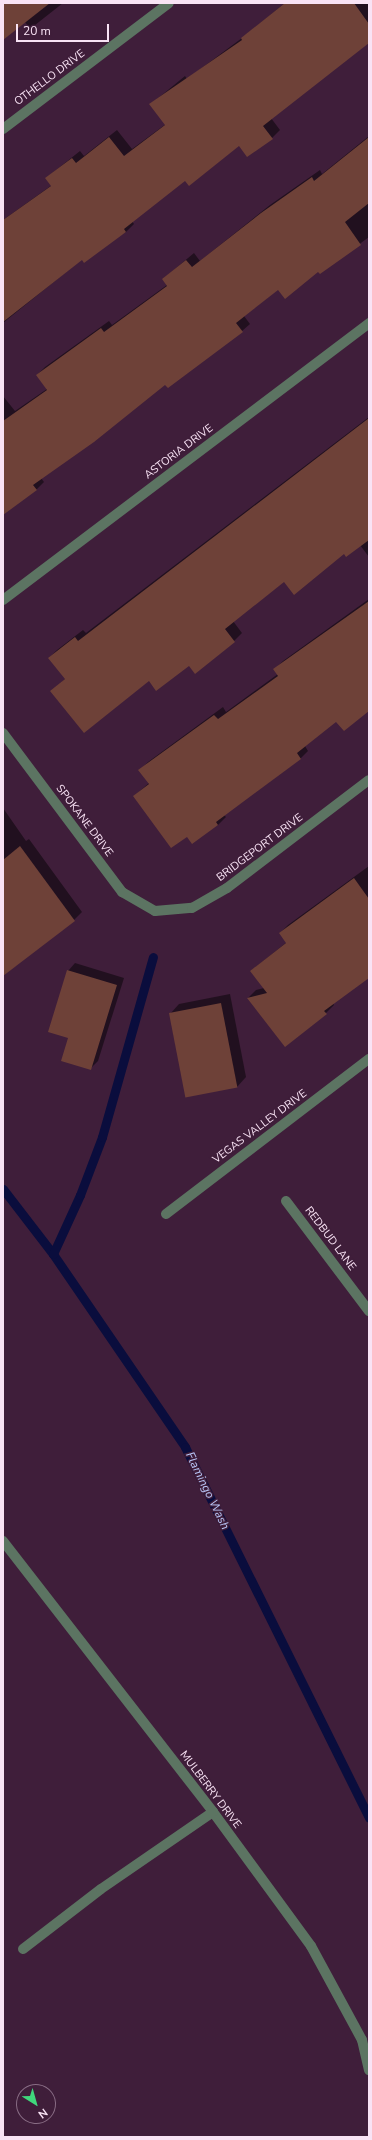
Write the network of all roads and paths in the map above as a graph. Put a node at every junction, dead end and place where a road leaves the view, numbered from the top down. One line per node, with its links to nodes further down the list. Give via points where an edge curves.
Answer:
1 (169, 3): 2 (street, OTHELLO DRIVE)
2 (3, 129)
3 (369, 323): 4 (street, ASTORIA DRIVE)
4 (3, 600)
5 (3, 733): 7 (street, SPOKANE DRIVE, via 122,892)
6 (369, 780): 7 (street, BRIDGEPORT DRIVE, via 227,888 192,908)
7 (155, 911)
8 (369, 1059): 10 (street, VEGAS VALLEY DRIVE)
9 (286, 1201): 11 (street, REDBUD LANE)
10 (166, 1214)
11 (369, 1311)
12 (3, 1541): 13 (street, MULBERRY DRIVE)
13 (213, 1812): 14 (street, via 101,1888); 15 (street, MULBERRY DRIVE, via 311,1946 362,2040)
14 (23, 1949)
15 (369, 2070)

